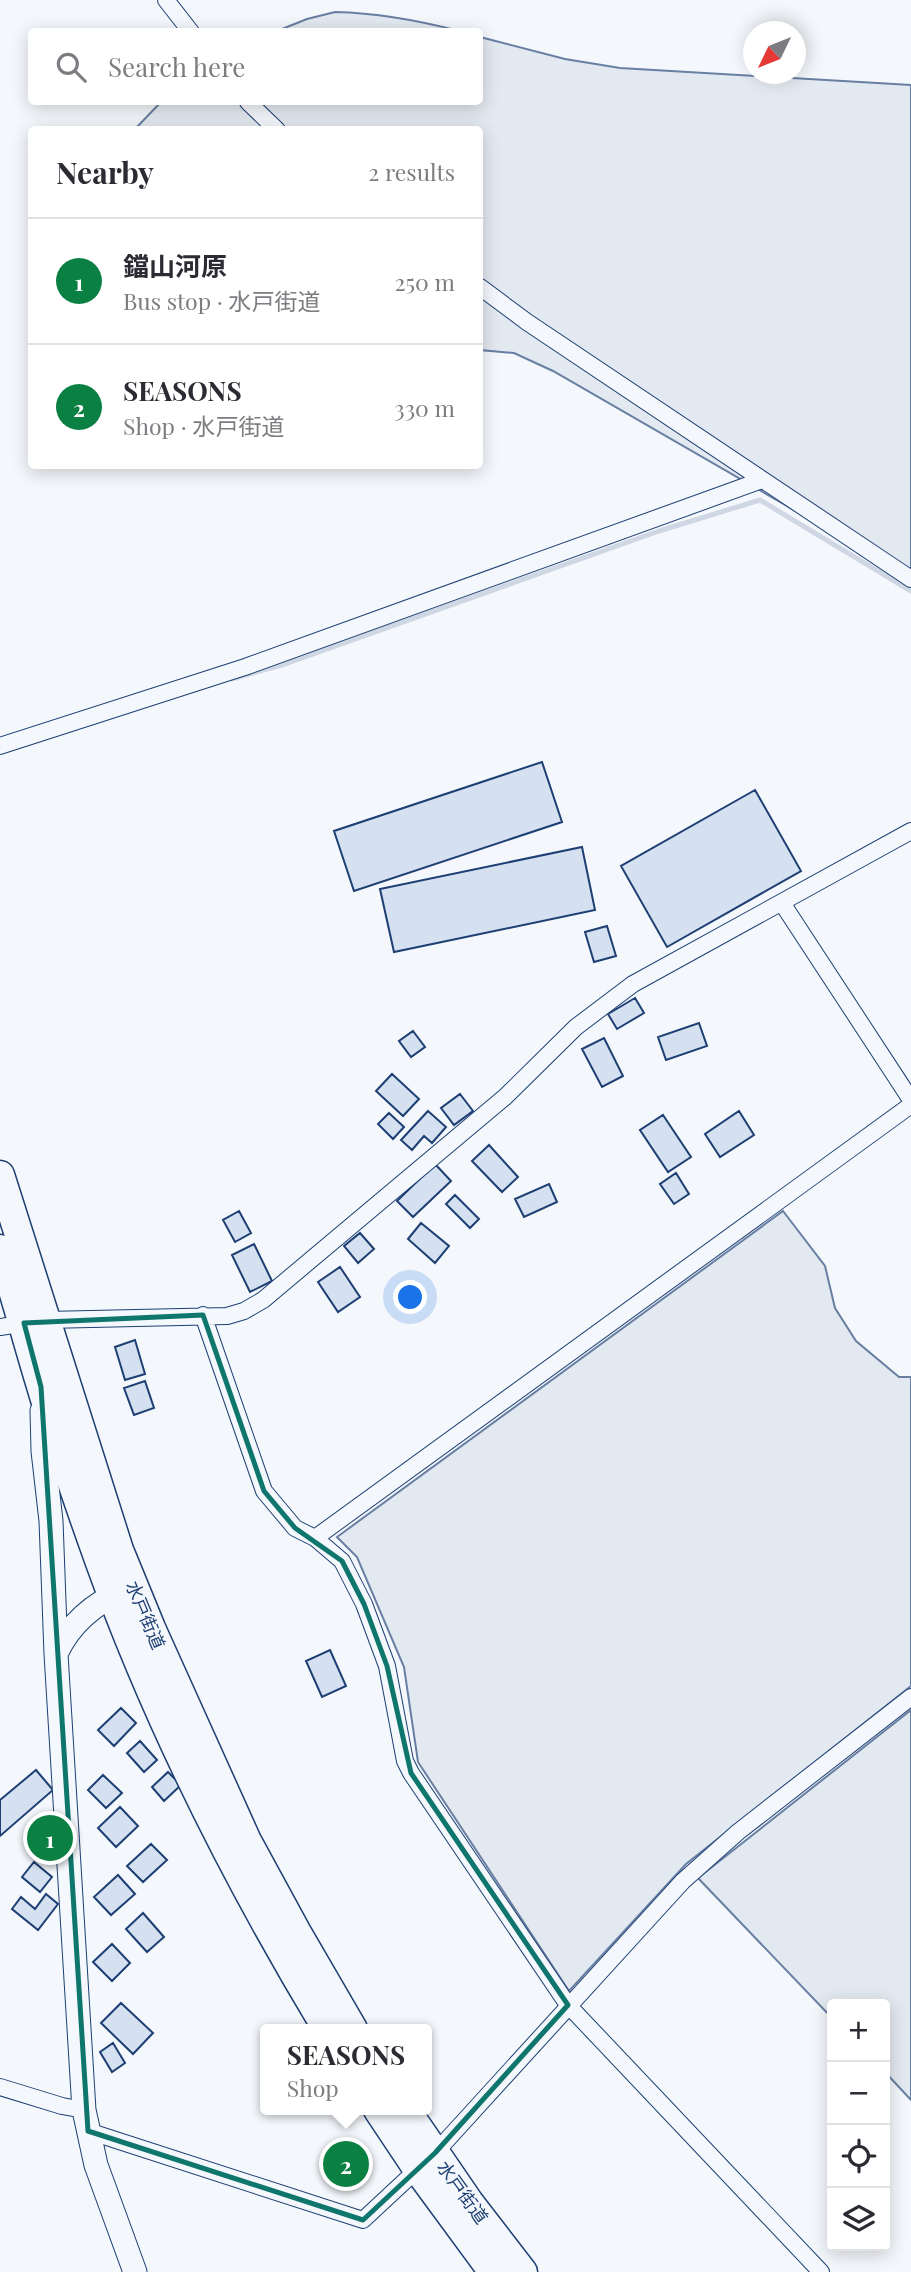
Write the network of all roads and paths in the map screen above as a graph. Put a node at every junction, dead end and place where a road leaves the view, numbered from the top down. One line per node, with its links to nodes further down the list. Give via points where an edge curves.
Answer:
1 (166, 0): 2 (street)
2 (188, 28)
3 (250, 105): 4 (street)
4 (272, 126)
5 (483, 289): 6 (street)
6 (762, 480): 7 (street); 8 (street, via 244,667)
7 (911, 579)
8 (0, 746)
9 (911, 831): 10 (street)
10 (782, 903): 11 (street); 15 (street, via 633,984 576,1027 505,1097 263,1300 227,1316)
11 (911, 1100)
12 (911, 1105): 18 (street)
13 (0, 1175): 16 (highway, 水戸街道)
14 (0, 1249): 16 (highway, 水戸街道)
15 (203, 1315): 16 (street); 18 (street, via 264,1491 295,1528)
16 (23, 1323): 17 (highway, 水戸街道); 19 (highway, 水戸街道, via 116,1539)
17 (41, 1387): 19 (highway, 水戸街道); 20 (street)
18 (315, 1538): 22 (street, via 342,1561 364,1604 387,1666 411,1773)
19 (123, 1590): 20 (street, via 77,1622); 23 (highway, 水戸街道, via 167,1724 274,1942); 24 (highway, 水戸街道, via 247,1841)
20 (56, 1654): 28 (street)
21 (911, 1696): 22 (street, via 683,1881)
22 (568, 2005): 29 (street); 33 (street)
23 (324, 2024)
24 (350, 2024)
25 (0, 2087): 28 (street)
26 (383, 2115): 29 (highway, 水戸街道)
27 (408, 2115): 29 (highway, 水戸街道)
28 (86, 2121): 29 (street, via 363,2220); 30 (street, via 96,2165)
29 (426, 2161): 31 (highway, 水戸街道); 32 (highway, 水戸街道, via 469,2202)
30 (135, 2272)
31 (493, 2272)
32 (523, 2272)
33 (821, 2272)

